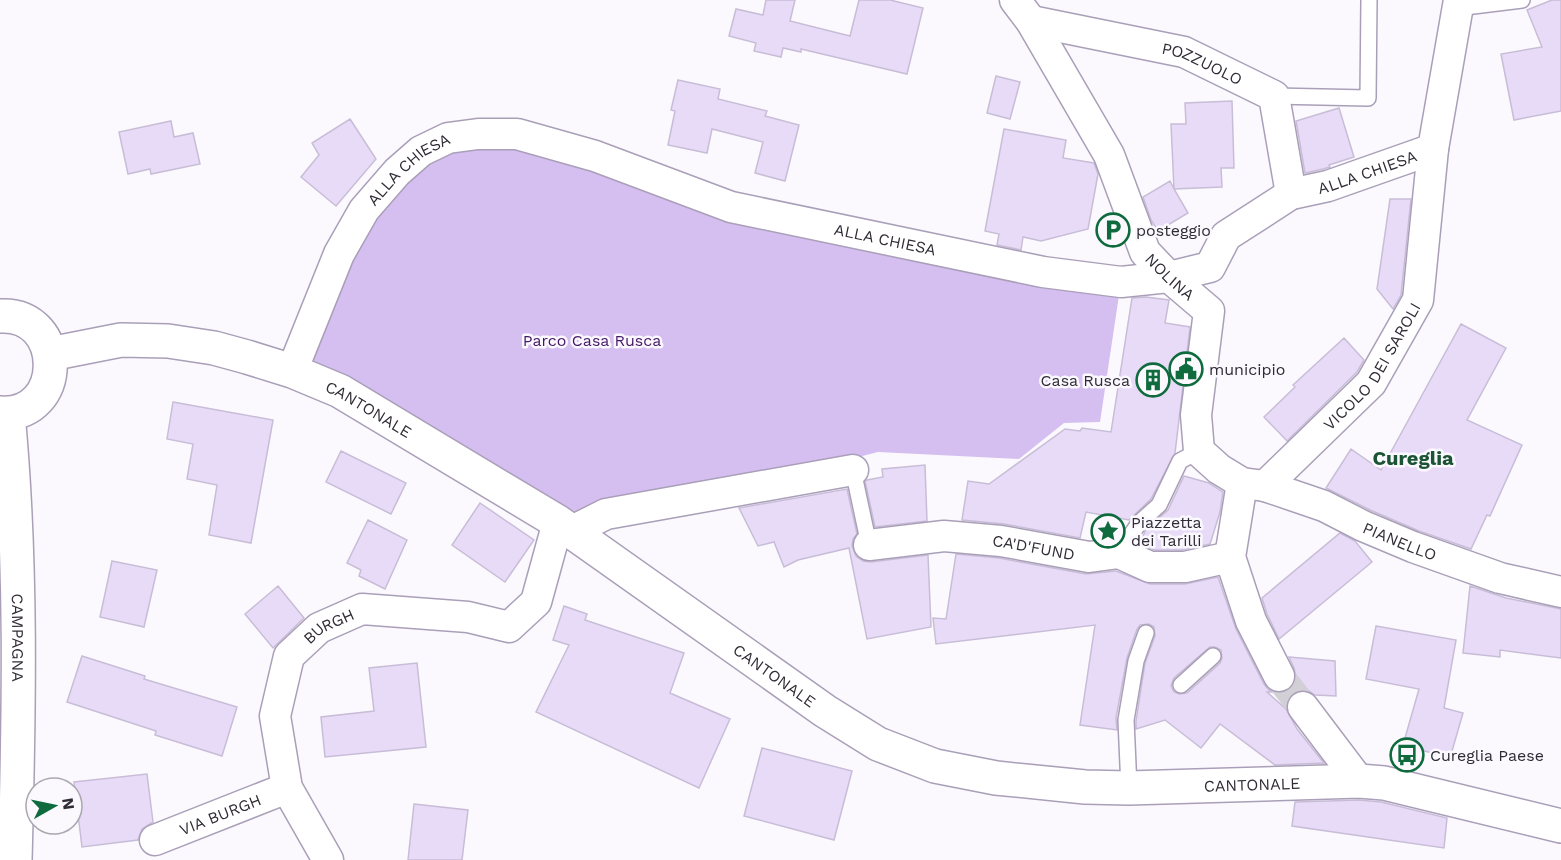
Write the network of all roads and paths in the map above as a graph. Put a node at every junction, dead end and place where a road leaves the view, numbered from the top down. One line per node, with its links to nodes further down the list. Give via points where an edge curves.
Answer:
1 (1369, 0): 5 (lane, via 1368,98)
2 (1522, 0): 3 (lane)
3 (1458, 4): 6 (street, ALLA CHIESA)
4 (1023, 11): 5 (street, POZZUOLO, via 1184,52); 8 (street, NOLINA, via 1109,154 1145,252)
5 (1274, 96): 7 (street)
6 (1433, 149): 7 (street, ALLA CHIESA, via 1328,186); 15 (street, VICOLO DEI SAROLI, via 1418,300 1371,383)
7 (1291, 194): 8 (street, ALLA CHIESA, via 1226,236 1210,267)
8 (1169, 277): 11 (street, ALLA CHIESA, via 1121,282 1043,272 731,207 595,156 517,134 478,134 448,138 422,151 397,172 364,210 339,254); 13 (street, NOLINA, via 1209,311 1196,415)
9 (0, 316): 10 (street, via 35,327)
10 (50, 354): 11 (street, CANTONALE, via 121,340 168,341 214,348); 12 (street, via 52,367 43,393 21,410)
11 (292, 371): 16 (street, CANTONALE, via 371,408)
12 (4, 413): 31 (street, CAMPAGNA, via 18,587)
13 (1199, 451): 15 (street, via 1219,469); 18 (lane, via 1180,461 1159,505 1139,524)
14 (853, 470): 16 (street, via 606,514); 17 (lane)
15 (1253, 484): 19 (street); 20 (street, PIANELLO, via 1324,506 1456,563)
16 (565, 526): 27 (street, BURGH, via 536,602 509,627 468,617 362,609 319,628 289,656 275,716); 28 (street, CANTONALE, via 825,711 878,744 934,766 996,778)
17 (869, 545): 18 (street, CA'D'FUND, via 944,536 1001,541 1089,557)
18 (1119, 553): 19 (street, via 1150,567 1185,567)
19 (1230, 557): 23 (street, via 1247,625)
20 (1561, 592)
21 (1146, 633): 28 (lane, via 1136,661 1126,720)
22 (1213, 656): 24 (lane)
23 (1279, 676)
24 (1181, 685)
25 (1303, 707): 26 (street)
26 (1359, 781): 28 (street, CANTONALE); 29 (street, CANTONALE, via 1403,787)
27 (287, 788): 30 (street, VIA BURGH); 32 (street, BURGH)
28 (1129, 788)
29 (1561, 826)
30 (155, 840)
31 (15, 860)
32 (328, 860)

